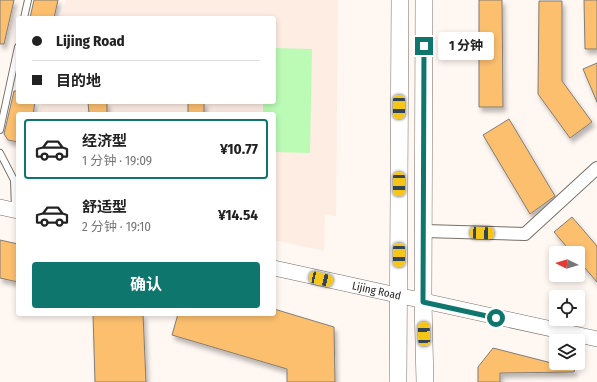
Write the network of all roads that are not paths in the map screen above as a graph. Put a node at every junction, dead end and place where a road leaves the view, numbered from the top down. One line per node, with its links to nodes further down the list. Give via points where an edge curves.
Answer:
1 (28, 0): 4 (lane)
2 (400, 0): 12 (main road)
3 (424, 0): 10 (main road)
4 (24, 16)
5 (16, 55): 6 (lane)
6 (0, 130)
7 (0, 153): 9 (lane, via 14,180)
8 (597, 168): 10 (street, via 525,234)
9 (11, 209)
10 (425, 231): 13 (main road)
11 (276, 268): 12 (street, Lijing Road)
12 (399, 297): 13 (street, Lijing Road); 15 (main road)
13 (423, 302): 14 (street, Lijing Road); 16 (main road)
14 (597, 339)
15 (398, 382)
16 (424, 382)

